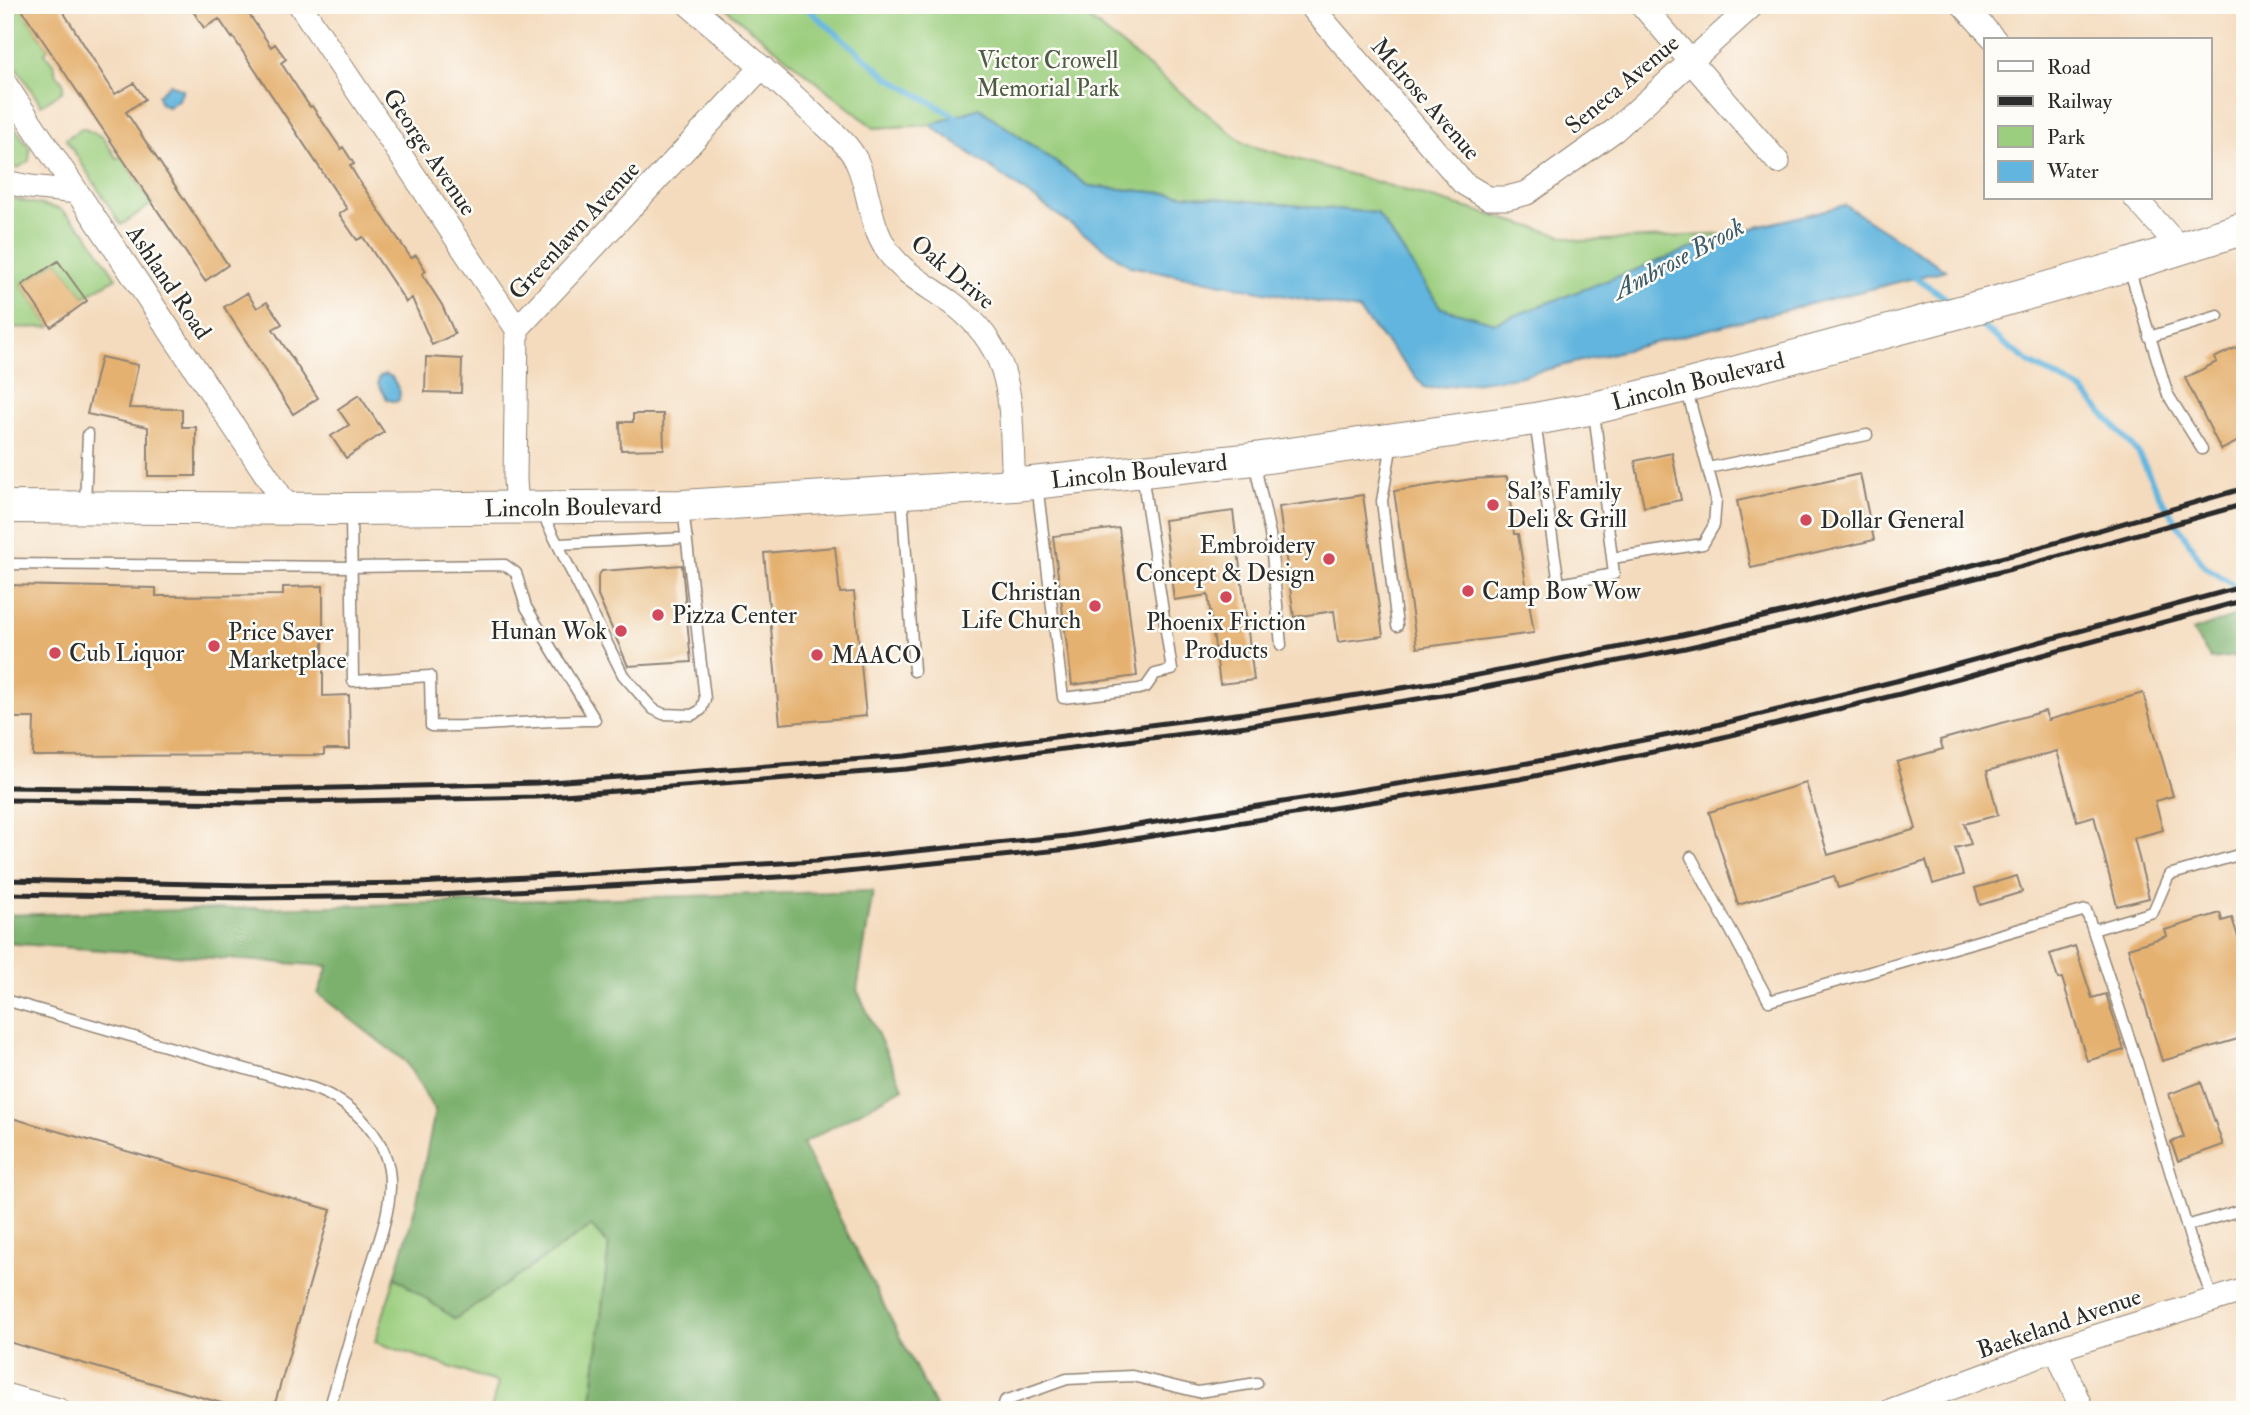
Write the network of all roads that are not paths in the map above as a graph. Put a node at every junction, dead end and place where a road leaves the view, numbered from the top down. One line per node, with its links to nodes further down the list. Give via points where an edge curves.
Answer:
1 (300, 5): 20 (street, George Avenue)
2 (689, 5): 9 (street, Oak Drive)
3 (1310, 5): 14 (street, Melrose Avenue, via 1463,183 1488,198)
4 (1642, 5): 8 (street)
5 (1753, 5): 8 (street, Seneca Avenue)
6 (1963, 5): 7 (street)
7 (1992, 38)
8 (1691, 61): 11 (street); 14 (street, Seneca Avenue, via 1615,130)
9 (762, 67): 20 (street, Greenlawn Avenue); 32 (street, Oak Drive, via 856,159 870,215 887,250 922,283 976,322 991,341 1002,361)
10 (5, 84): 13 (street, Ashland Road)
11 (1778, 162)
12 (5, 182): 13 (street)
13 (77, 192): 38 (street, Ashland Road)
14 (1519, 195)
15 (2137, 200): 17 (street)
16 (2245, 228): 17 (main road, Lincoln Boulevard)
17 (2180, 248): 18 (main road, Lincoln Boulevard)
18 (2128, 265): 21 (lane); 22 (main road, Lincoln Boulevard)
19 (2218, 316): 21 (lane)
20 (517, 329): 37 (street, Greenlawn Avenue, via 515,480)
21 (2149, 337): 28 (lane, via 2168,395)
22 (1685, 386): 23 (main road, Lincoln Boulevard); 30 (lane)
23 (1594, 408): 24 (main road, Lincoln Boulevard); 42 (lane)
24 (1535, 419): 27 (main road, Lincoln Boulevard); 42 (lane, via 1559,584 1614,574)
25 (88, 434): 36 (lane)
26 (1867, 435): 30 (lane)
27 (1392, 441): 29 (main road, Lincoln Boulevard); 45 (lane, via 1382,501)
28 (2202, 449)
29 (1254, 459): 31 (main road, Lincoln Boulevard); 46 (lane, via 1270,534)
30 (1708, 468): 42 (lane, via 1716,499 1714,525 1703,544)
31 (1142, 471): 32 (main road, Lincoln Boulevard); 32 (lane, via 1172,670 1155,674 1139,689 1063,698 1045,545)
32 (1026, 483): 33 (main road, Lincoln Boulevard)
33 (901, 493): 34 (main road, Lincoln Boulevard); 47 (lane)
34 (683, 506): 37 (main road, Lincoln Boulevard); 40 (lane)
35 (5, 507): 36 (main road, Lincoln Boulevard)
36 (85, 507): 38 (main road, Lincoln Boulevard)
37 (528, 508): 39 (main road, Lincoln Boulevard); 41 (lane)
38 (289, 509): 39 (main road, Lincoln Boulevard)
39 (351, 509): 44 (lane)
40 (687, 538): 41 (lane); 41 (lane, via 705,699 701,710 692,715 663,715 623,675)
41 (558, 544)
42 (1612, 558)
43 (5, 564): 44 (lane)
44 (351, 567): 44 (lane, via 353,681 430,676 431,726 595,720 526,607 516,573 505,565)
45 (1397, 626)
46 (1281, 645)
47 (914, 671)
48 (2245, 853): 50 (lane, via 2169,876 2153,912)
49 (1691, 857): 50 (lane, via 1769,1001 2086,910)
50 (2093, 930): 53 (lane)
51 (5, 1000): 60 (lane, via 312,1088 360,1116 380,1145 390,1185)
52 (2245, 1209): 53 (lane)
53 (2186, 1226): 55 (lane)
54 (2245, 1290): 55 (street, Baekeland Avenue)
55 (2214, 1300): 56 (street, Baekeland Avenue)
56 (2056, 1349): 62 (street, Baekeland Avenue); 63 (street)
57 (1257, 1383): 61 (lane, via 1198,1392 1132,1377 1067,1379 1005,1401)
58 (5, 1395): 59 (street)
59 (59, 1410)
60 (329, 1410)
61 (1002, 1410)
62 (1892, 1410)
63 (2082, 1410)

